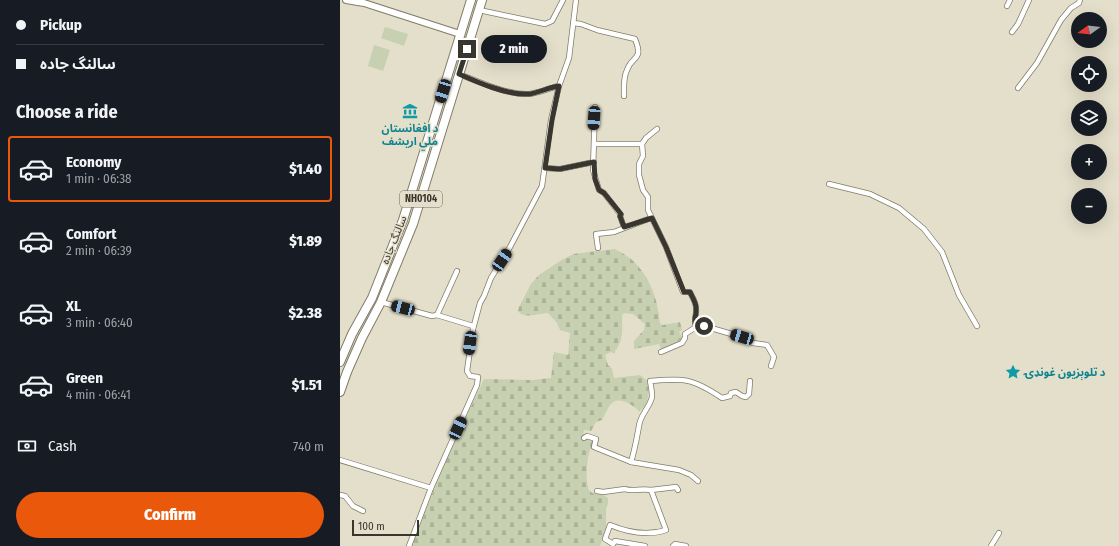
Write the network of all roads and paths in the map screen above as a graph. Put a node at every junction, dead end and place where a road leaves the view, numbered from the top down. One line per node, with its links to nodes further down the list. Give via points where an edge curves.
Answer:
1 (346, 0): 9 (street)
2 (471, 0): 14 (highway, سالنگ جاده / NH0104)
3 (482, 0): 11 (highway, سالنگ جاده / NH0104)
4 (563, 0): 11 (street, via 552,21 545,24)
5 (576, 0): 12 (street)
6 (1010, 0): 10 (street)
7 (1028, 0): 13 (street)
8 (1080, 0): 17 (street, via 1061,20 1037,63)
9 (358, 1): 14 (street)
10 (1007, 6)
11 (479, 10): 15 (highway, سالنگ جاده / NH0104)
12 (573, 23): 16 (street, via 569,58); 18 (street, via 635,39 638,56 626,70)
13 (1012, 32)
14 (460, 34): 23 (highway, سالنگ جاده / NH0104)
15 (459, 74): 16 (street, via 490,86 529,94); 24 (highway, سالنگ جاده / NH0104)
16 (559, 86): 26 (street)
17 (1018, 88)
18 (624, 96)
19 (595, 107): 21 (street)
20 (657, 129): 22 (street)
21 (594, 144): 22 (street); 25 (street)
22 (642, 144): 28 (street, via 643,156 639,164 639,175 648,197 648,210)
23 (425, 148): 24 (highway); 38 (highway, سالنگ جاده / NH0104, via 403,220 375,291)
24 (435, 152): 32 (highway, سالنگ جاده / NH0104, via 413,224)
25 (594, 162): 26 (street, via 560,169); 29 (street, via 594,174 599,190 621,214)
26 (545, 168): 36 (street, via 542,186 491,278)
27 (828, 184): 34 (street, via 882,199 899,208 924,229 942,252 960,295)
28 (652, 218): 29 (street); 35 (street, via 684,292 690,292 694,301 696,309 693,319)
29 (624, 227): 30 (street, via 614,232 596,234)
30 (598, 248)
31 (458, 271): 33 (street)
32 (381, 302): 33 (street, via 432,316); 41 (highway, سالنگ جاده / NH0104, via 362,338)
33 (437, 315): 36 (street, via 466,323 473,326)
34 (977, 326)
35 (696, 328): 37 (street, via 685,334 682,343); 39 (street, via 704,326 742,337 753,343 767,345 774,357)
36 (472, 329): 46 (street, via 467,371 470,376 478,377 477,384)
37 (661, 352)
38 (340, 362)
39 (771, 366)
40 (750, 381): 44 (street, via 749,394 746,396 736,392 722,398 702,386 681,379 650,381 652,398 642,416)
41 (340, 392)
42 (584, 438): 44 (street, via 587,436 596,439 594,447)
43 (340, 460): 46 (street)
44 (631, 462): 45 (street, via 679,470)
45 (698, 481)
46 (432, 488): 54 (street)
47 (651, 490): 48 (street, via 676,487); 49 (street); 53 (street, via 666,530 643,533 610,525 605,539)
48 (678, 490)
49 (597, 491)
50 (340, 495): 51 (street)
51 (363, 511)
52 (999, 533): 58 (street)
53 (614, 544): 55 (street)
54 (409, 546)
55 (645, 546)
56 (672, 546): 57 (street)
57 (686, 546)
58 (991, 546)

